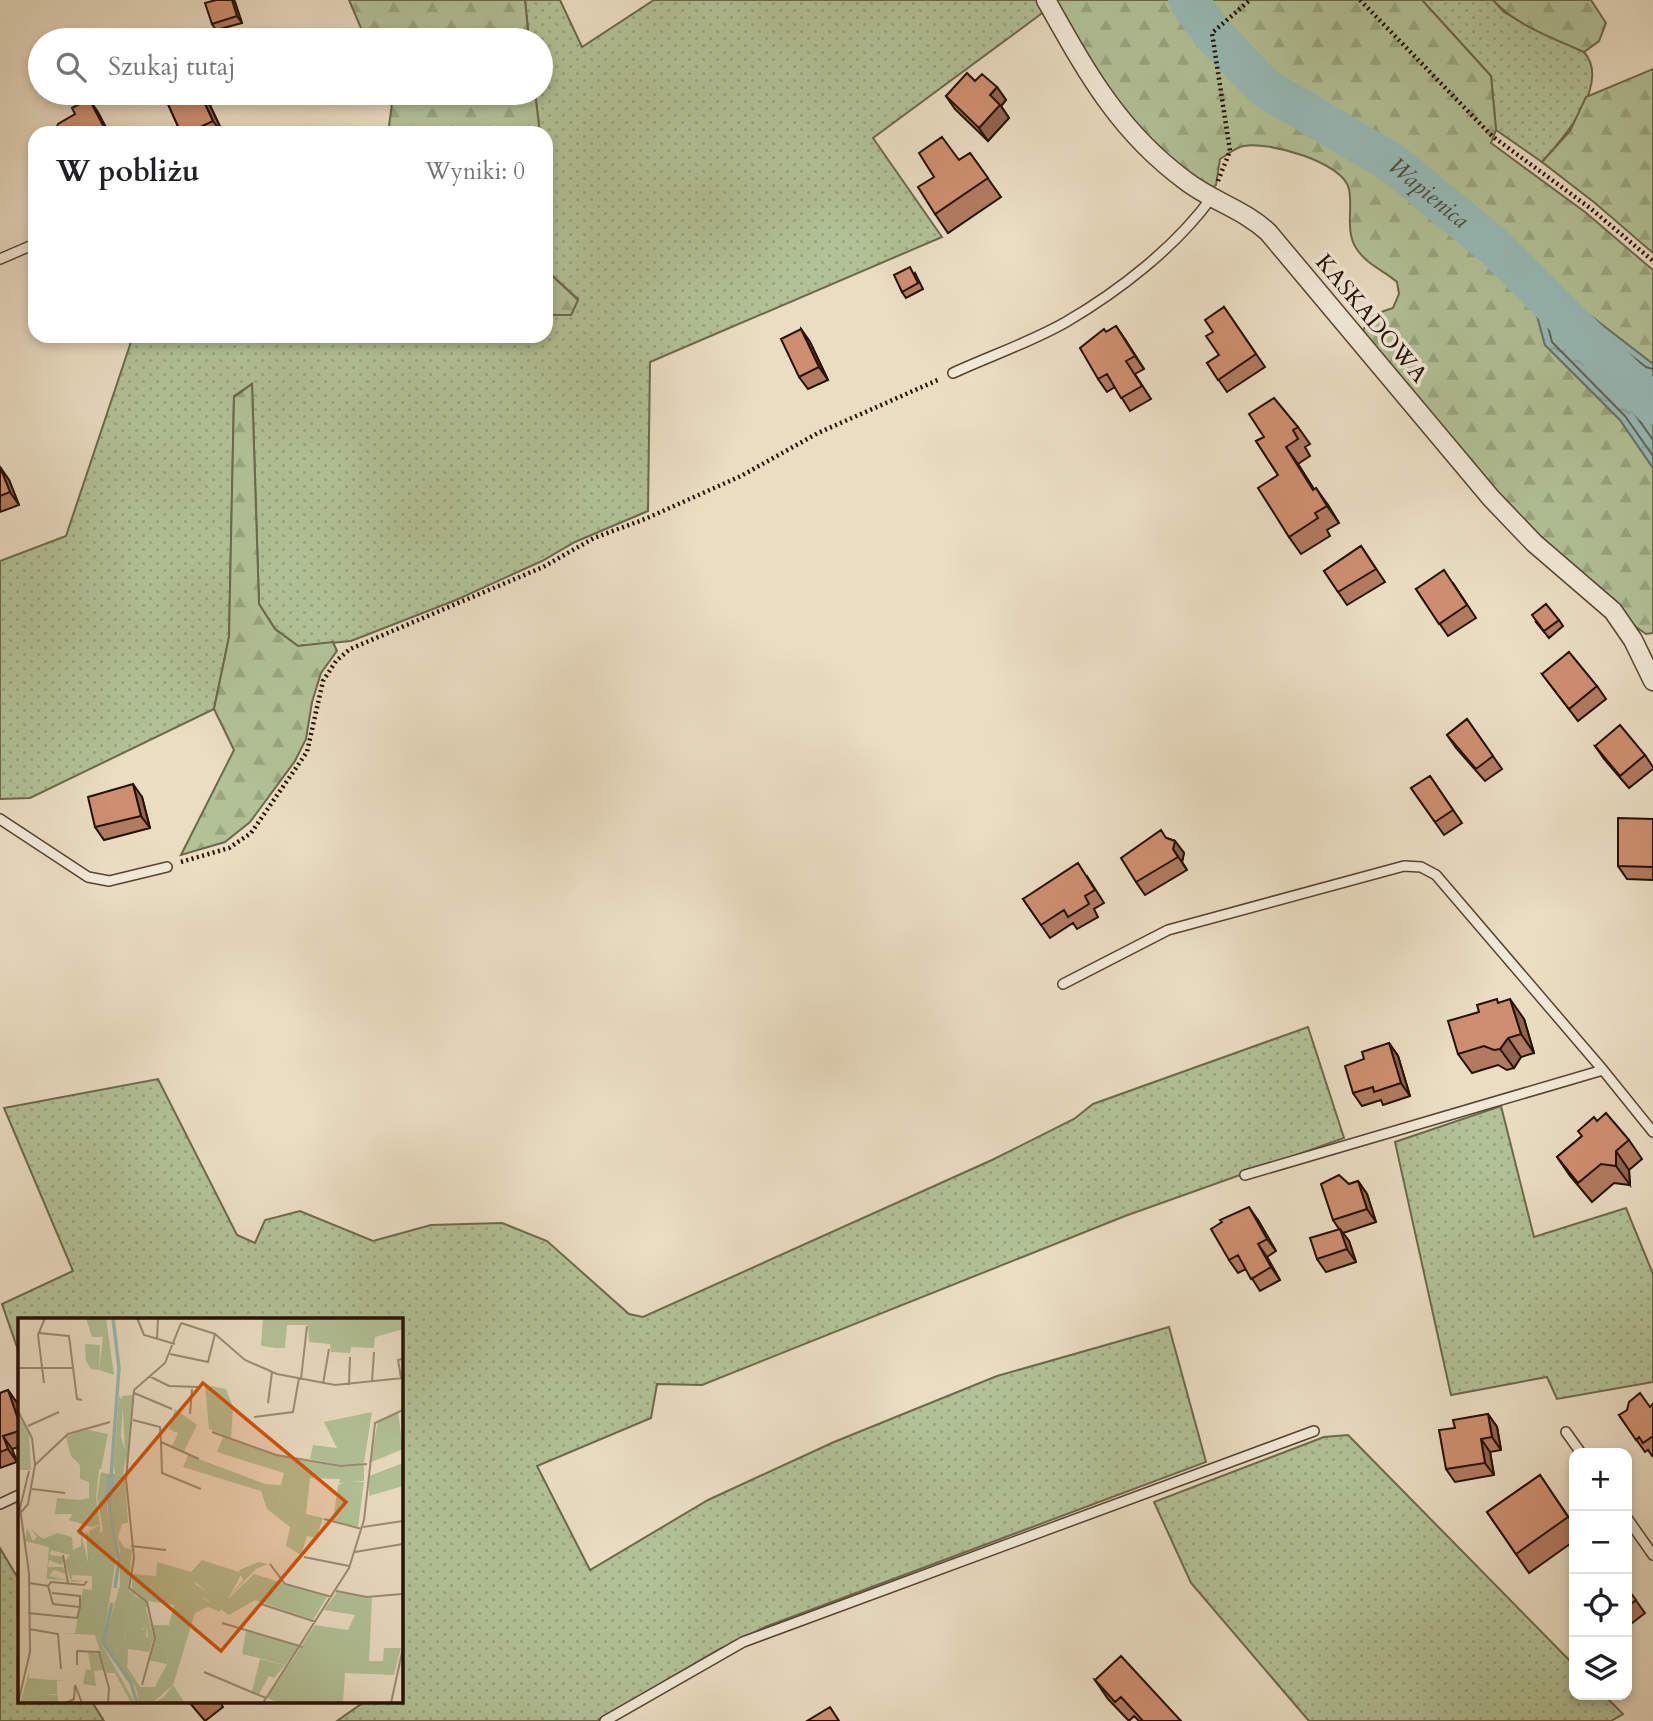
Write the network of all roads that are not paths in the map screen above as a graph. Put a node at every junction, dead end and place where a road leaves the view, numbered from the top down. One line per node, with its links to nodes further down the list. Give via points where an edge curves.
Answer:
1 (1046, 0): 2 (street, KASKADOWA, via 1126,129 1188,183)
2 (1212, 197): 5 (lane, via 1170,243 1111,292 1065,323); 6 (street, KASKADOWA, via 1245,213 1279,243 1512,520 1613,611)
3 (28, 247): 4 (lane)
4 (0, 259)
5 (953, 373)
6 (1653, 681)
7 (0, 819): 8 (lane, via 88,877 109,881)
8 (167, 866)
9 (1063, 984): 10 (lane, via 1168,930 1405,866 1421,867 1436,875)
10 (1604, 1070): 11 (lane); 12 (lane)
11 (1653, 1132)
12 (1245, 1175)
13 (1314, 1431): 20 (lane, via 743,1642)
14 (1566, 1432): 15 (lane)
15 (1577, 1448)
16 (18, 1495): 17 (lane)
17 (0, 1504)
18 (1632, 1525): 19 (lane)
19 (1653, 1555)
20 (606, 1721)

